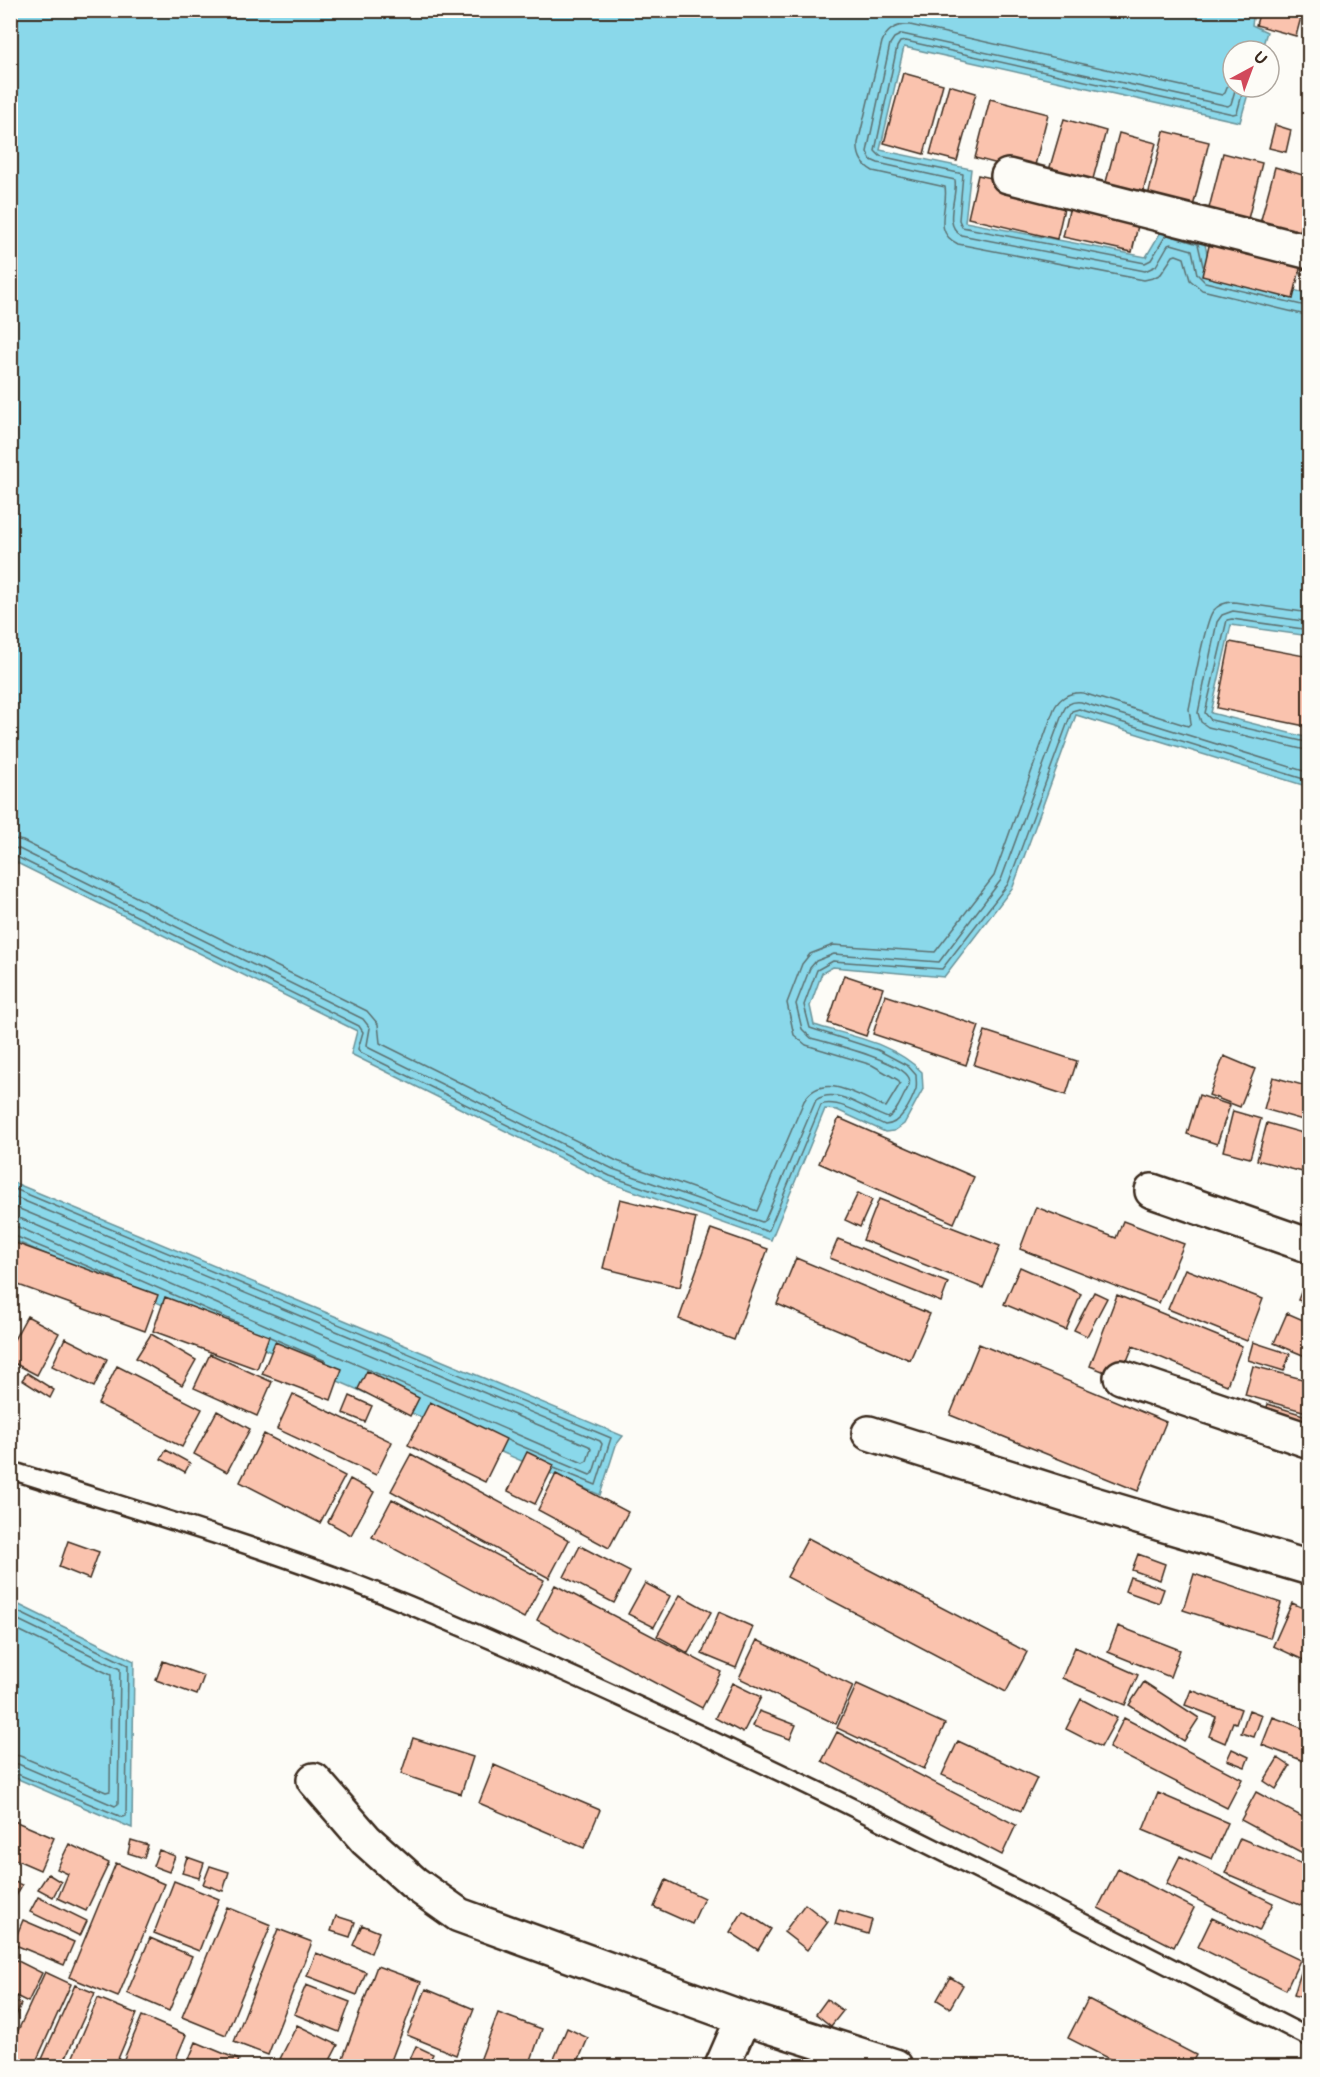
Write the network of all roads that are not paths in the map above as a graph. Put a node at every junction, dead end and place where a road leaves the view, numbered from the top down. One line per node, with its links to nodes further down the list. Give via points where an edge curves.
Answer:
1 (1008, 176): 2 (street)
2 (1310, 252)
3 (1152, 1191): 4 (street)
4 (1310, 1246)
5 (1121, 1377): 7 (street)
6 (869, 1433): 9 (street)
7 (1310, 1441)
8 (10, 1470): 12 (lane, via 260,1548 407,1604 615,1694 981,1870)
9 (1310, 1568)
10 (314, 1780): 11 (street, via 366,1840 459,1915)
11 (742, 2018): 13 (street); 14 (street)
12 (1310, 2038)
13 (722, 2067)
14 (895, 2067)

